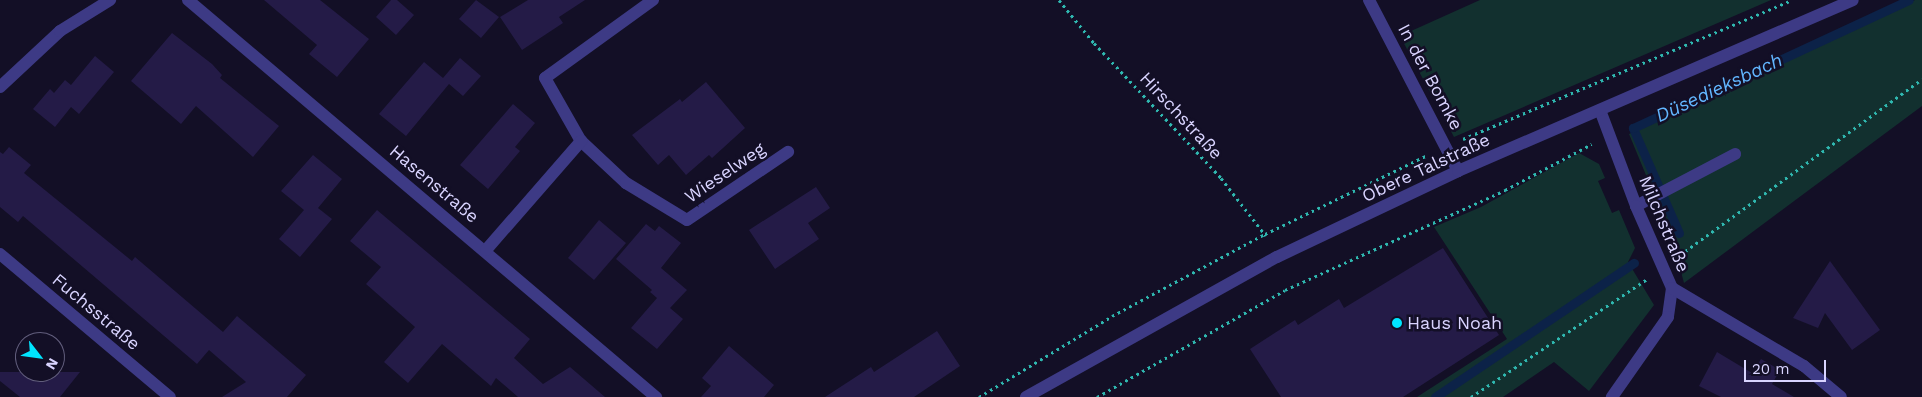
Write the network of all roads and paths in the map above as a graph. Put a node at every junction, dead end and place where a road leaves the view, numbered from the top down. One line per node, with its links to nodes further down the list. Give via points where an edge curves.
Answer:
1 (110, 0): 8 (street, via 60,31)
2 (188, 0): 16 (street, Hasenstraße)
3 (653, 0): 11 (street, via 545,78)
4 (1058, 0): 18 (path, Hirschstraße, via 1221,178 1265,234)
5 (1369, 0): 14 (street, In der Bomke)
6 (1854, 0): 9 (street, Obere Talstraße)
7 (1922, 79): 19 (path)
8 (0, 88)
9 (1600, 110): 10 (street, Milchstraße); 14 (street, Obere Talstraße)
10 (1609, 135): 15 (street, Milchstraße); 24 (path, via 1505,190 1285,290)
11 (581, 141): 12 (street, Wieselweg, via 626,183 687,220); 16 (street)
12 (788, 152)
13 (1735, 154): 15 (street)
14 (1458, 171): 18 (street, Obere Talstraße)
15 (1636, 206): 19 (street, Milchstraße)
16 (486, 250): 22 (street, Hasenstraße)
17 (0, 254): 21 (street, Fuchsstraße)
18 (1276, 257): 23 (street, Obere Talstraße)
19 (1661, 269): 20 (street, Milchstraße); 25 (path)
20 (1672, 288): 26 (street, Milchstraße, via 1668,317); 27 (street, via 1804,366)
21 (170, 397)
22 (656, 397)
23 (1026, 397)
24 (1097, 397)
25 (1471, 397)
26 (1612, 397)
27 (1841, 397)

